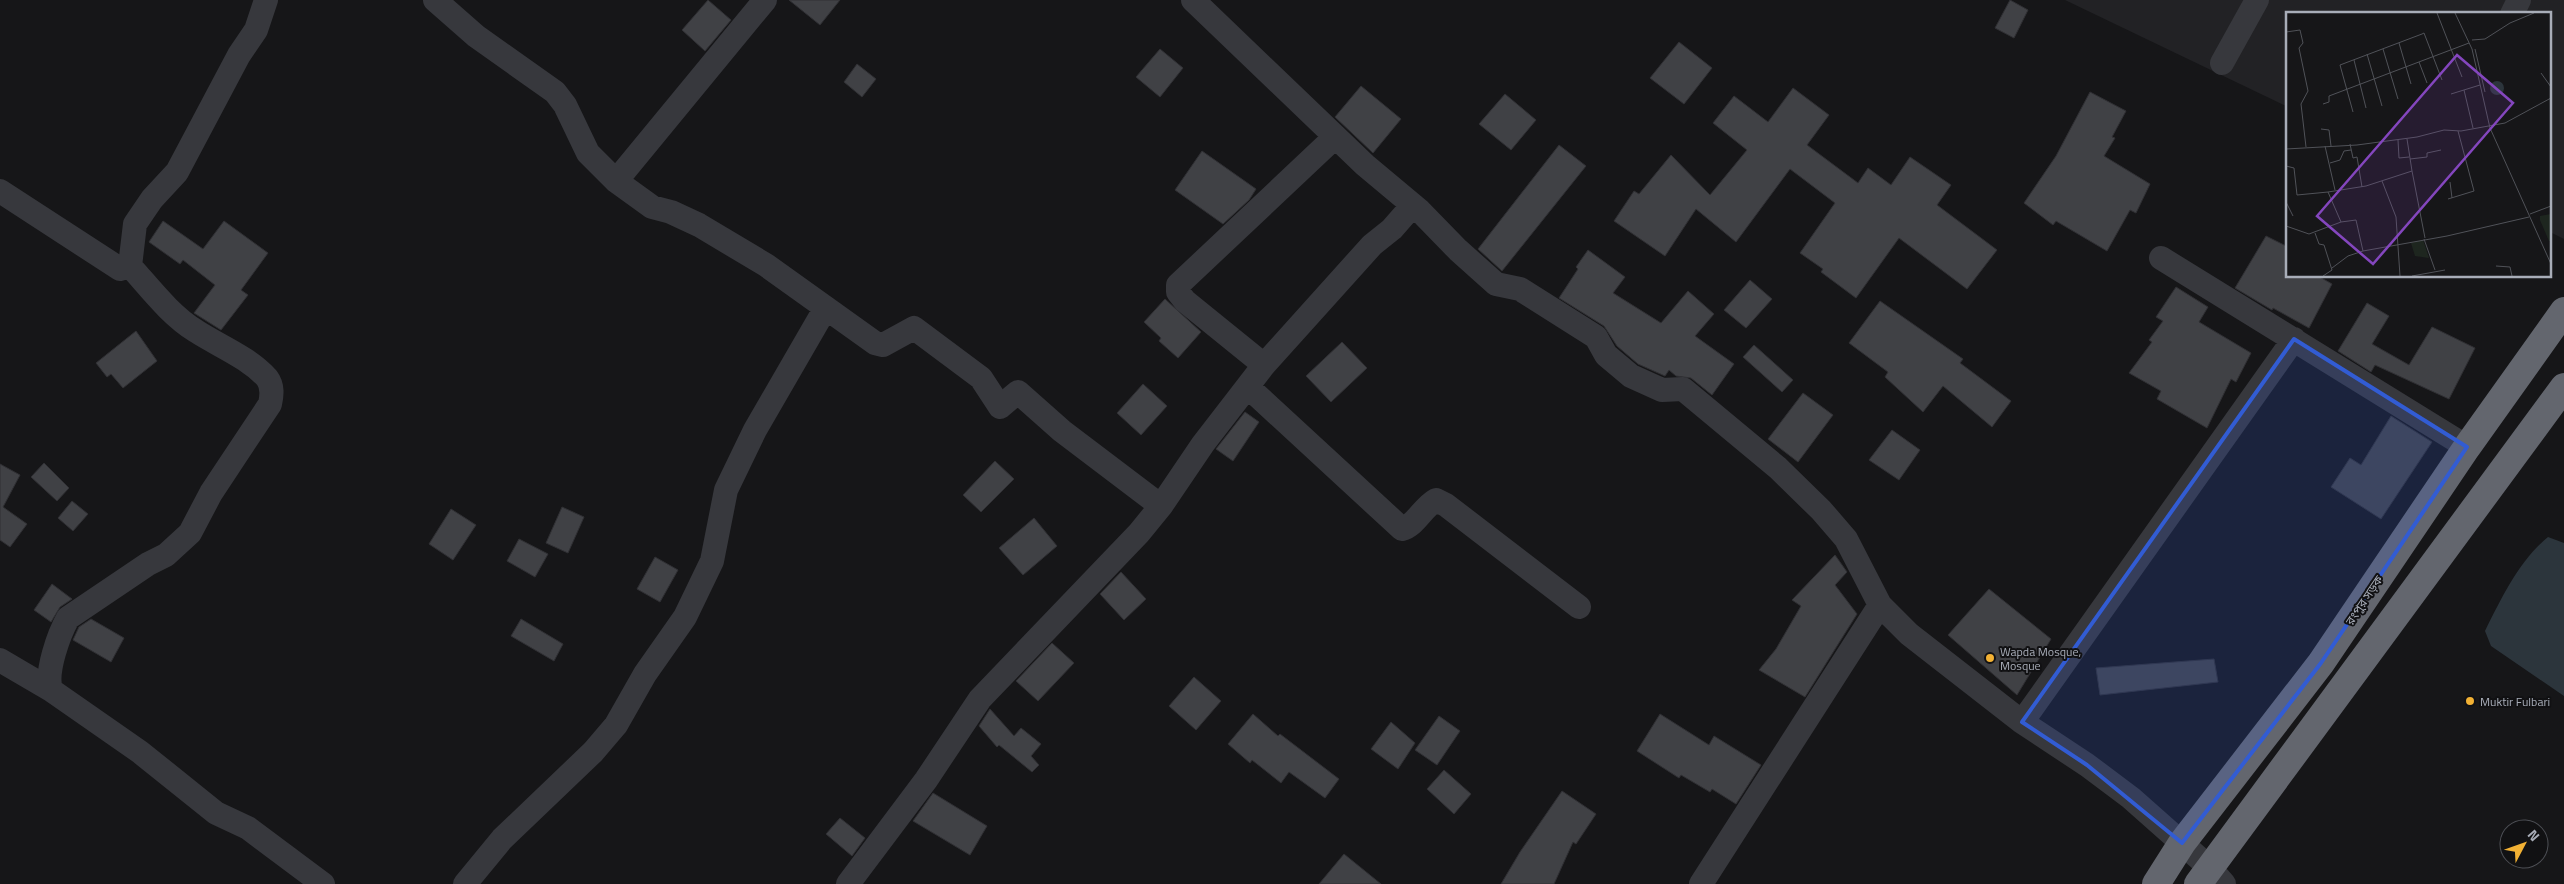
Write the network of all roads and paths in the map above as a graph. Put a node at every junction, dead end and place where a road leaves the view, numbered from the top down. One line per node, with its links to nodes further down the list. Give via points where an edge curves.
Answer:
1 (266, 0): 14 (street, via 256,30 239,54 177,172 135,224)
2 (435, 0): 10 (street, via 476,36 555,92 565,105 588,153)
3 (765, 0): 10 (street)
4 (1193, 0): 9 (street)
5 (2257, 0): 8 (street)
6 (2519, 0): 7 (street)
7 (2513, 12)
8 (2222, 64)
9 (1335, 137): 12 (street); 18 (street, via 1178,284 1178,292 1185,301)
10 (616, 181): 15 (street, via 652,207 699,225 766,265)
11 (0, 191): 14 (street, via 120,269)
12 (1413, 205): 18 (street, via 1392,229 1372,245); 23 (street, via 1496,284 1520,289 1596,336 1606,355 1631,376 1662,390 1683,389 1723,422 1798,487 1846,539)
13 (2161, 258): 17 (street)
14 (130, 266): 26 (street, via 171,311 195,331 268,379 272,391 270,404 211,494 190,533 166,555 68,618 50,672)
15 (826, 309): 22 (street, via 875,343 883,345 914,328 981,378 1000,407 1018,392 1062,432); 31 (street, via 755,430 726,490 712,561 685,617 645,674 616,725 586,759 502,839)
16 (2564, 311): 21 (highway, রংপুর সড়ক)
17 (2294, 339): 21 (street); 27 (street)
18 (1264, 365): 19 (street)
19 (1248, 387): 22 (street, via 1203,444); 24 (street, via 1402,529 1408,528 1426,505 1436,500 1446,504)
20 (2564, 387): 29 (highway)
21 (2467, 447): 28 (highway, রংপুর সড়ক, via 2322,662)
22 (1161, 506): 32 (street, via 1126,548 980,699 926,780)
23 (1880, 605): 27 (street, via 1909,634); 33 (street)
24 (1579, 607)
25 (0, 660): 26 (street)
26 (52, 690): 30 (street, via 140,752 216,813 248,828)
27 (2022, 722): 28 (street, via 2109,781)
28 (2182, 843): 29 (street); 34 (highway, রংপুর সড়ক)
29 (2210, 879)
30 (323, 884)
31 (465, 884)
32 (848, 884)
33 (1701, 884)
34 (2156, 884)

